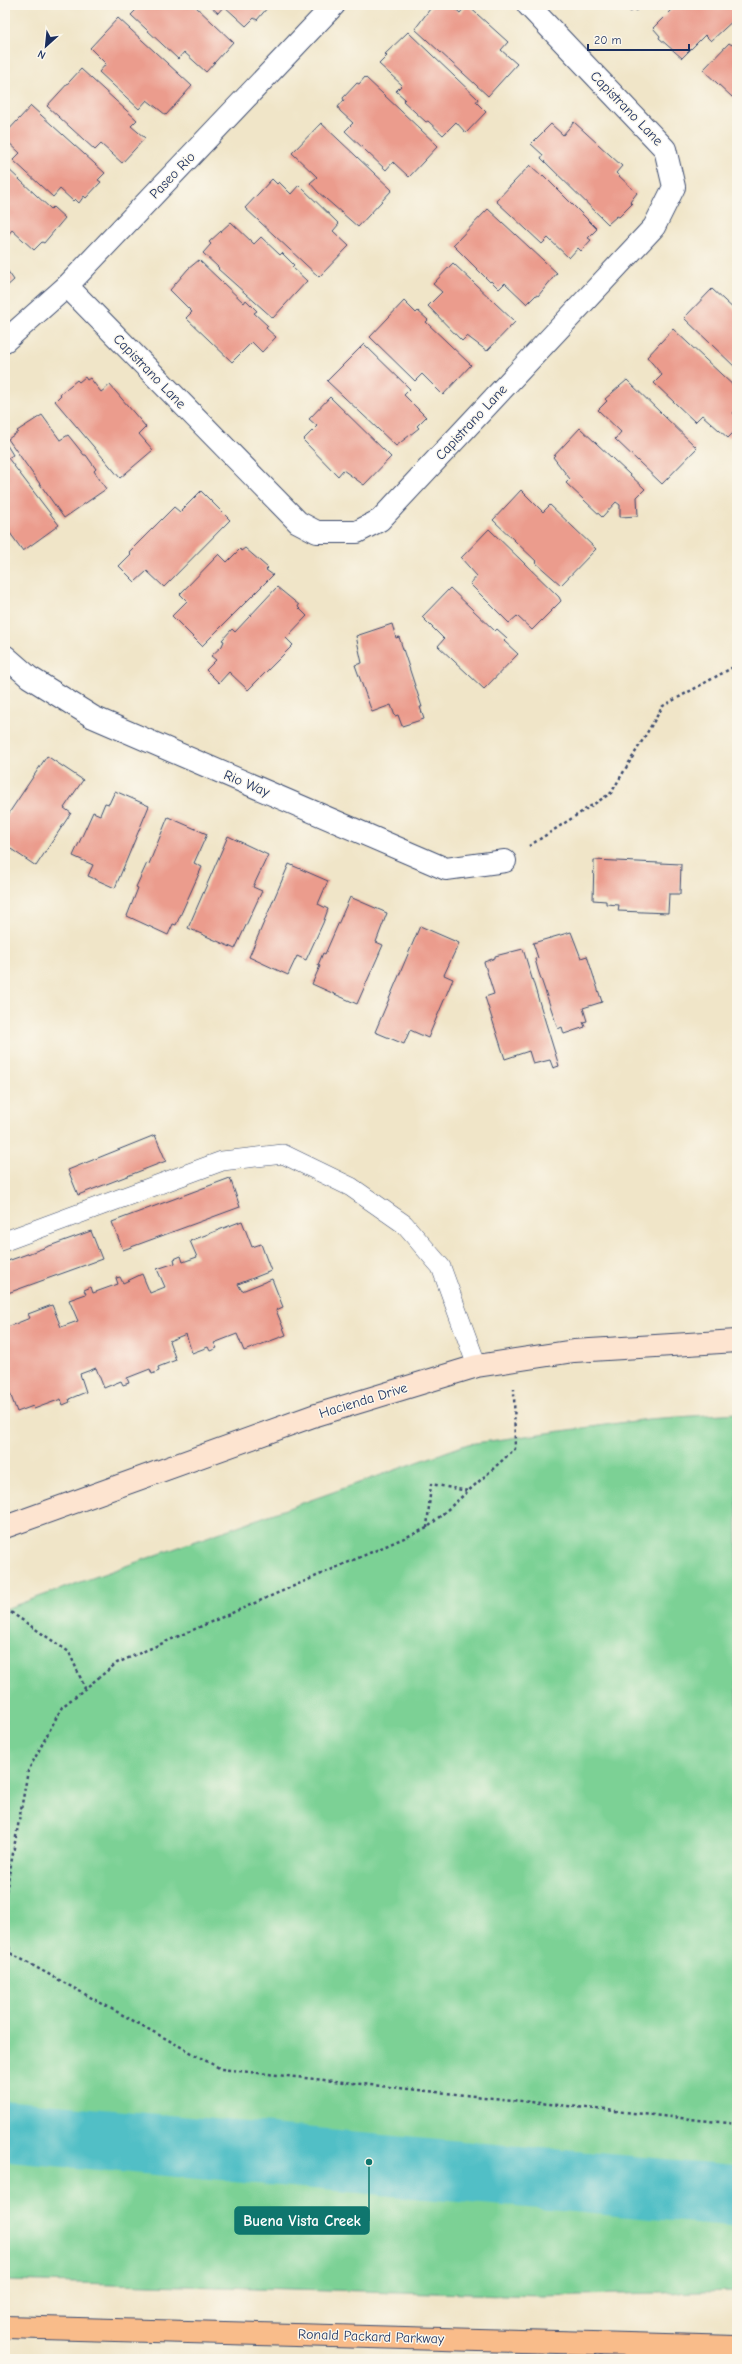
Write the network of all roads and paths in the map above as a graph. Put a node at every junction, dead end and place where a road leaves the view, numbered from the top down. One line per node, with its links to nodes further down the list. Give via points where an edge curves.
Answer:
1 (334, 5): 3 (street, Paseo Rio)
2 (528, 5): 3 (street, Capistrano Lane, via 665,149 674,187 654,227 380,520 357,532 317,532 298,522)
3 (67, 286): 4 (street, Paseo Rio)
4 (5, 341)
5 (5, 656): 7 (street, Rio Way, via 29,677 93,717 446,869)
6 (737, 666): 7 (path, via 663,706 611,793)
7 (505, 861)
8 (5, 1241): 11 (lane, via 222,1161 283,1154 351,1188 404,1224 441,1267)
9 (737, 1341): 10 (main road, Hacienda Drive, via 574,1351)
10 (514, 1360): 11 (main road, Hacienda Drive); 12 (path, via 515,1449)
11 (476, 1366): 13 (main road, Hacienda Drive, via 313,1416)
12 (468, 1491): 14 (path); 14 (path, via 431,1484)
13 (5, 1527)
14 (427, 1528): 16 (path, via 117,1663)
15 (6, 1608): 16 (path, via 69,1652)
16 (85, 1688): 17 (path, via 62,1707 28,1771)
17 (5, 1897)
18 (5, 1917): 19 (path)
19 (10, 1953): 20 (path); 21 (path, via 221,2069)
20 (5, 1954)
21 (737, 2124)
22 (5, 2327): 23 (highway, Ronald Packard Parkway)
23 (737, 2347)

